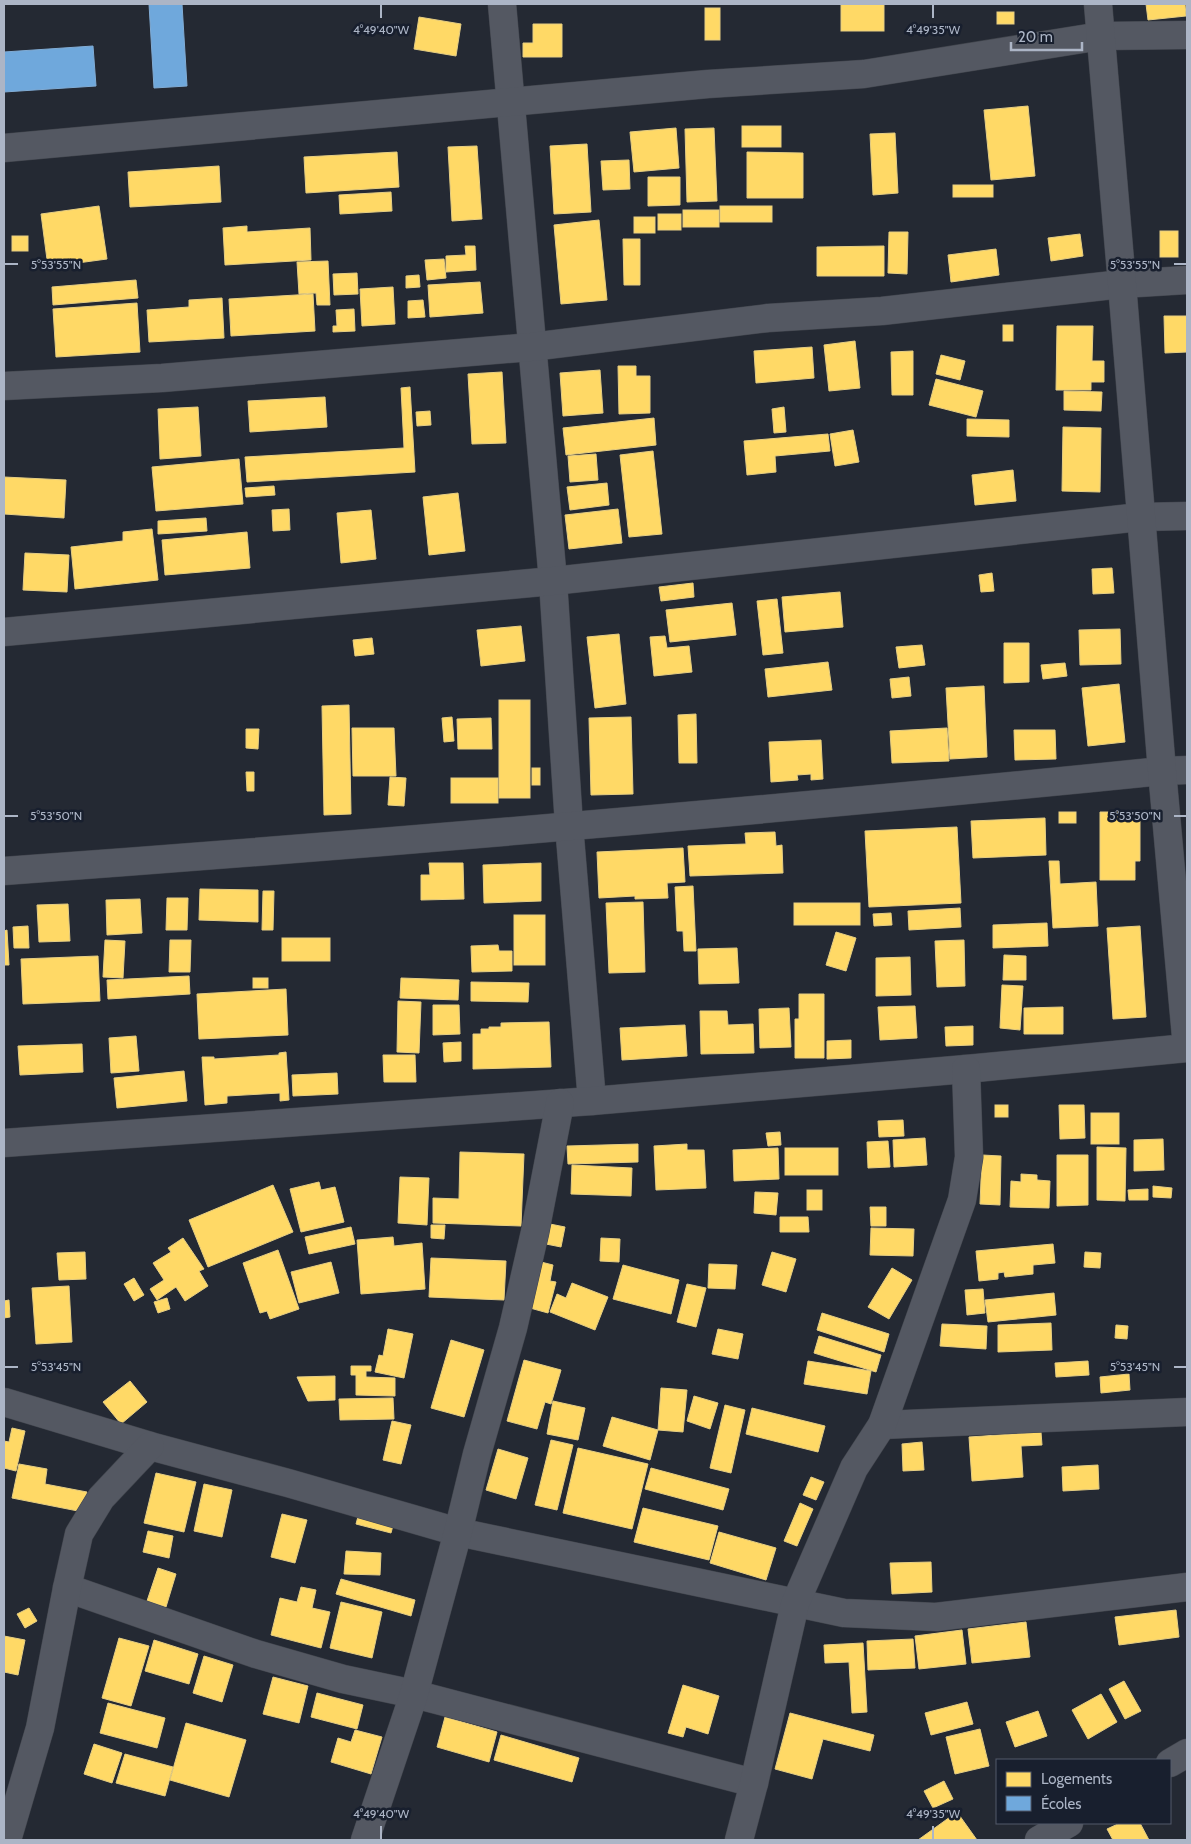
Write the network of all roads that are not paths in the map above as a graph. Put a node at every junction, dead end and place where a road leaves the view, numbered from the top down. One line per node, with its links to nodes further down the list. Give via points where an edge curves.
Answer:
1 (502, 4): 5 (street)
2 (1098, 4): 4 (street)
3 (1187, 34): 4 (street)
4 (1101, 36): 5 (street, via 864,74); 8 (street)
5 (510, 102): 6 (street); 9 (street)
6 (4, 148)
7 (1187, 280): 8 (street)
8 (1122, 284): 9 (street, via 882,310 768,318); 12 (street)
9 (531, 347): 10 (street, via 162,378); 13 (street)
10 (4, 386)
11 (1187, 516): 12 (street)
12 (1140, 517): 13 (street); 15 (street)
13 (553, 581): 14 (street); 16 (street)
14 (4, 632)
15 (1175, 770): 16 (street); 18 (street, via 1187,1048)
16 (569, 825): 17 (street, via 257,853); 19 (street)
17 (4, 871)
18 (966, 1069): 19 (street); 24 (street, via 969,1157 962,1200)
19 (592, 1101): 20 (street)
20 (560, 1103): 21 (street); 26 (street, via 536,1232)
21 (4, 1143)
22 (4, 1402): 25 (street)
23 (1187, 1412): 24 (street)
24 (882, 1425): 29 (street, via 854,1468)
25 (150, 1446): 26 (street); 28 (street, via 101,1498 79,1534)
26 (458, 1532): 29 (street); 30 (street)
27 (1187, 1587): 29 (street, via 936,1617 844,1613)
28 (66, 1588): 30 (street, via 256,1654 343,1679); 35 (street, via 40,1728)
29 (795, 1604): 33 (street)
30 (414, 1694): 33 (street); 36 (street)
31 (1187, 1753): 32 (street)
32 (1171, 1762)
33 (754, 1783): 37 (street)
34 (1067, 1824): 38 (street)
35 (7, 1840)
36 (365, 1840)
37 (739, 1840)
38 (1039, 1840)

